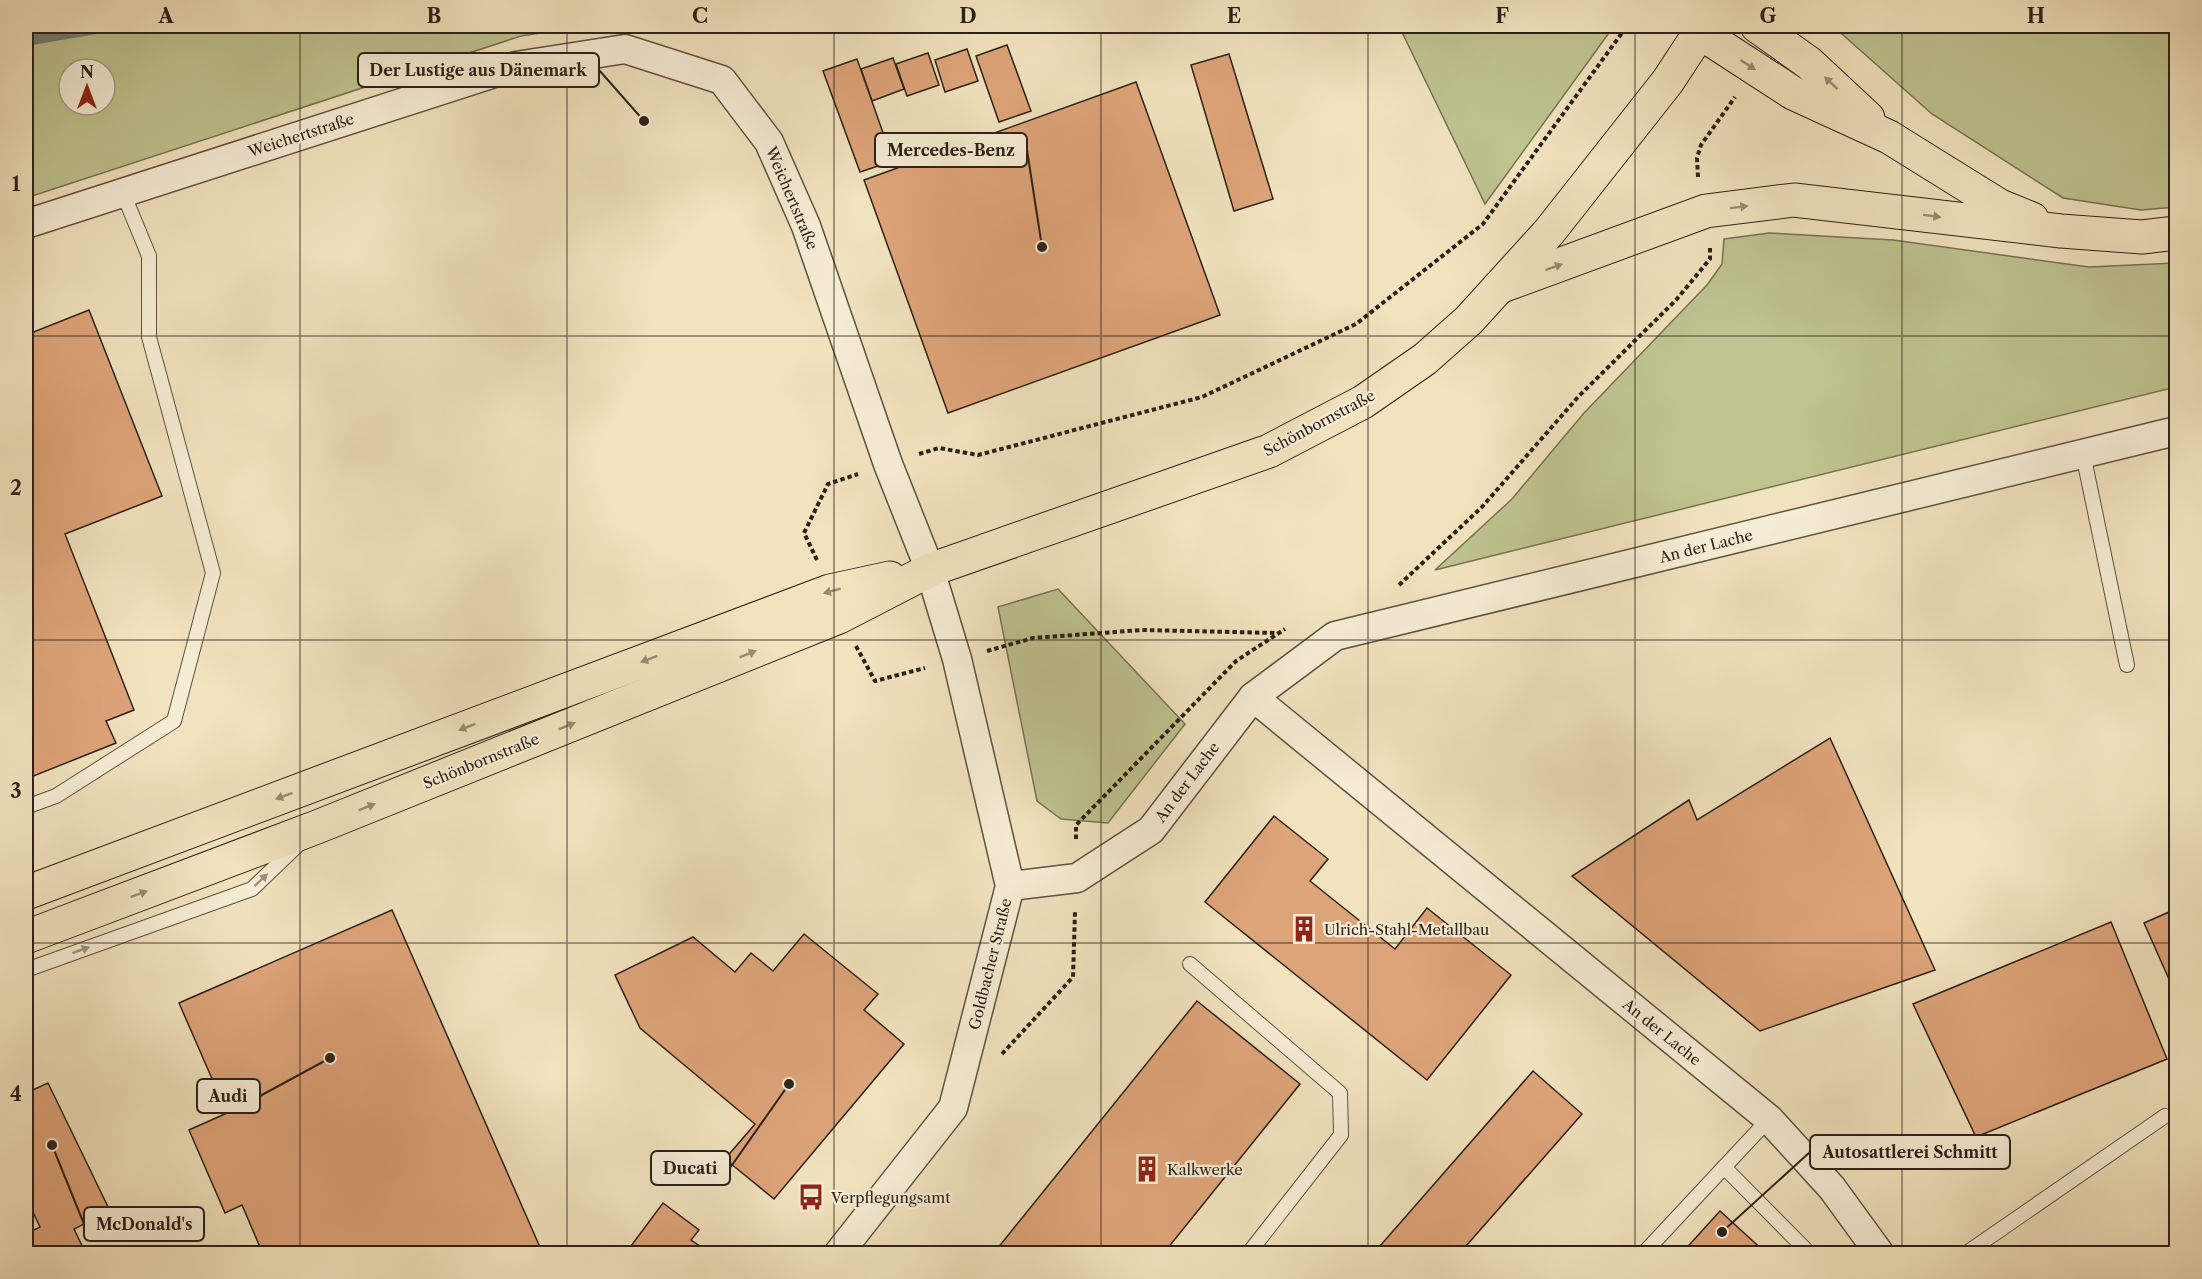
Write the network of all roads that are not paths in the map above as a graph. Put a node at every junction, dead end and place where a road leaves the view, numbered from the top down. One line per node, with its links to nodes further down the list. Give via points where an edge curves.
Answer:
1 (1757, 26): 3 (main road, one-way to 1, via 1809,63)
2 (1702, 29): 3 (main road, one-way to 3, via 1793,93); 8 (main road, Schönbornstraße, via 1654,99 1549,232)
3 (1888, 137): 6 (main road, via 2000,206)
4 (123, 192): 5 (street, Weichertstraße); 11 (street, Weichertstraße, via 516,66 625,49 722,80 769,142 797,205 888,464); 15 (lane, via 149,256 149,337 213,573 174,721 56,796)
5 (26, 224)
6 (2061, 231): 7 (main road, via 2142,237); 8 (main road, one-way to 6, via 1706,211 1794,201)
7 (2176, 233)
8 (1499, 287): 11 (main road, Schönbornstraße, via 1469,320 1407,371 1363,402 1269,451)
9 (2176, 431): 10 (street, An der Lache)
10 (2083, 454): 13 (lane); 14 (street, An der Lache, via 1335,636)
11 (930, 570): 12 (main road, Schönbornstraße); 17 (street, Goldbacher Straße, via 957,659)
12 (835, 604): 16 (main road, Schönbornstraße, one-way to 12); 18 (main road, Schönbornstraße, one-way to 18)
13 (2127, 665)
14 (1253, 697): 17 (street, An der Lache, via 1150,830 1077,878); 23 (street, An der Lache)
15 (26, 807)
16 (317, 827): 19 (main road, Schönbornstraße, one-way to 16); 21 (lane, one-way to 16, via 252,889)
17 (1010, 886): 25 (street, Goldbacher Straße, via 953,1108)
18 (26, 893)
19 (26, 937)
20 (1190, 964): 26 (lane, via 1340,1093 1341,1135)
21 (26, 970)
22 (2164, 1116): 30 (lane)
23 (1769, 1119): 24 (lane); 29 (street, An der Lache, via 1832,1188)
24 (1724, 1167): 27 (lane); 28 (lane)
25 (838, 1254)
26 (1248, 1254)
27 (1643, 1254)
28 (1810, 1254)
29 (1881, 1254)
30 (1965, 1254)

